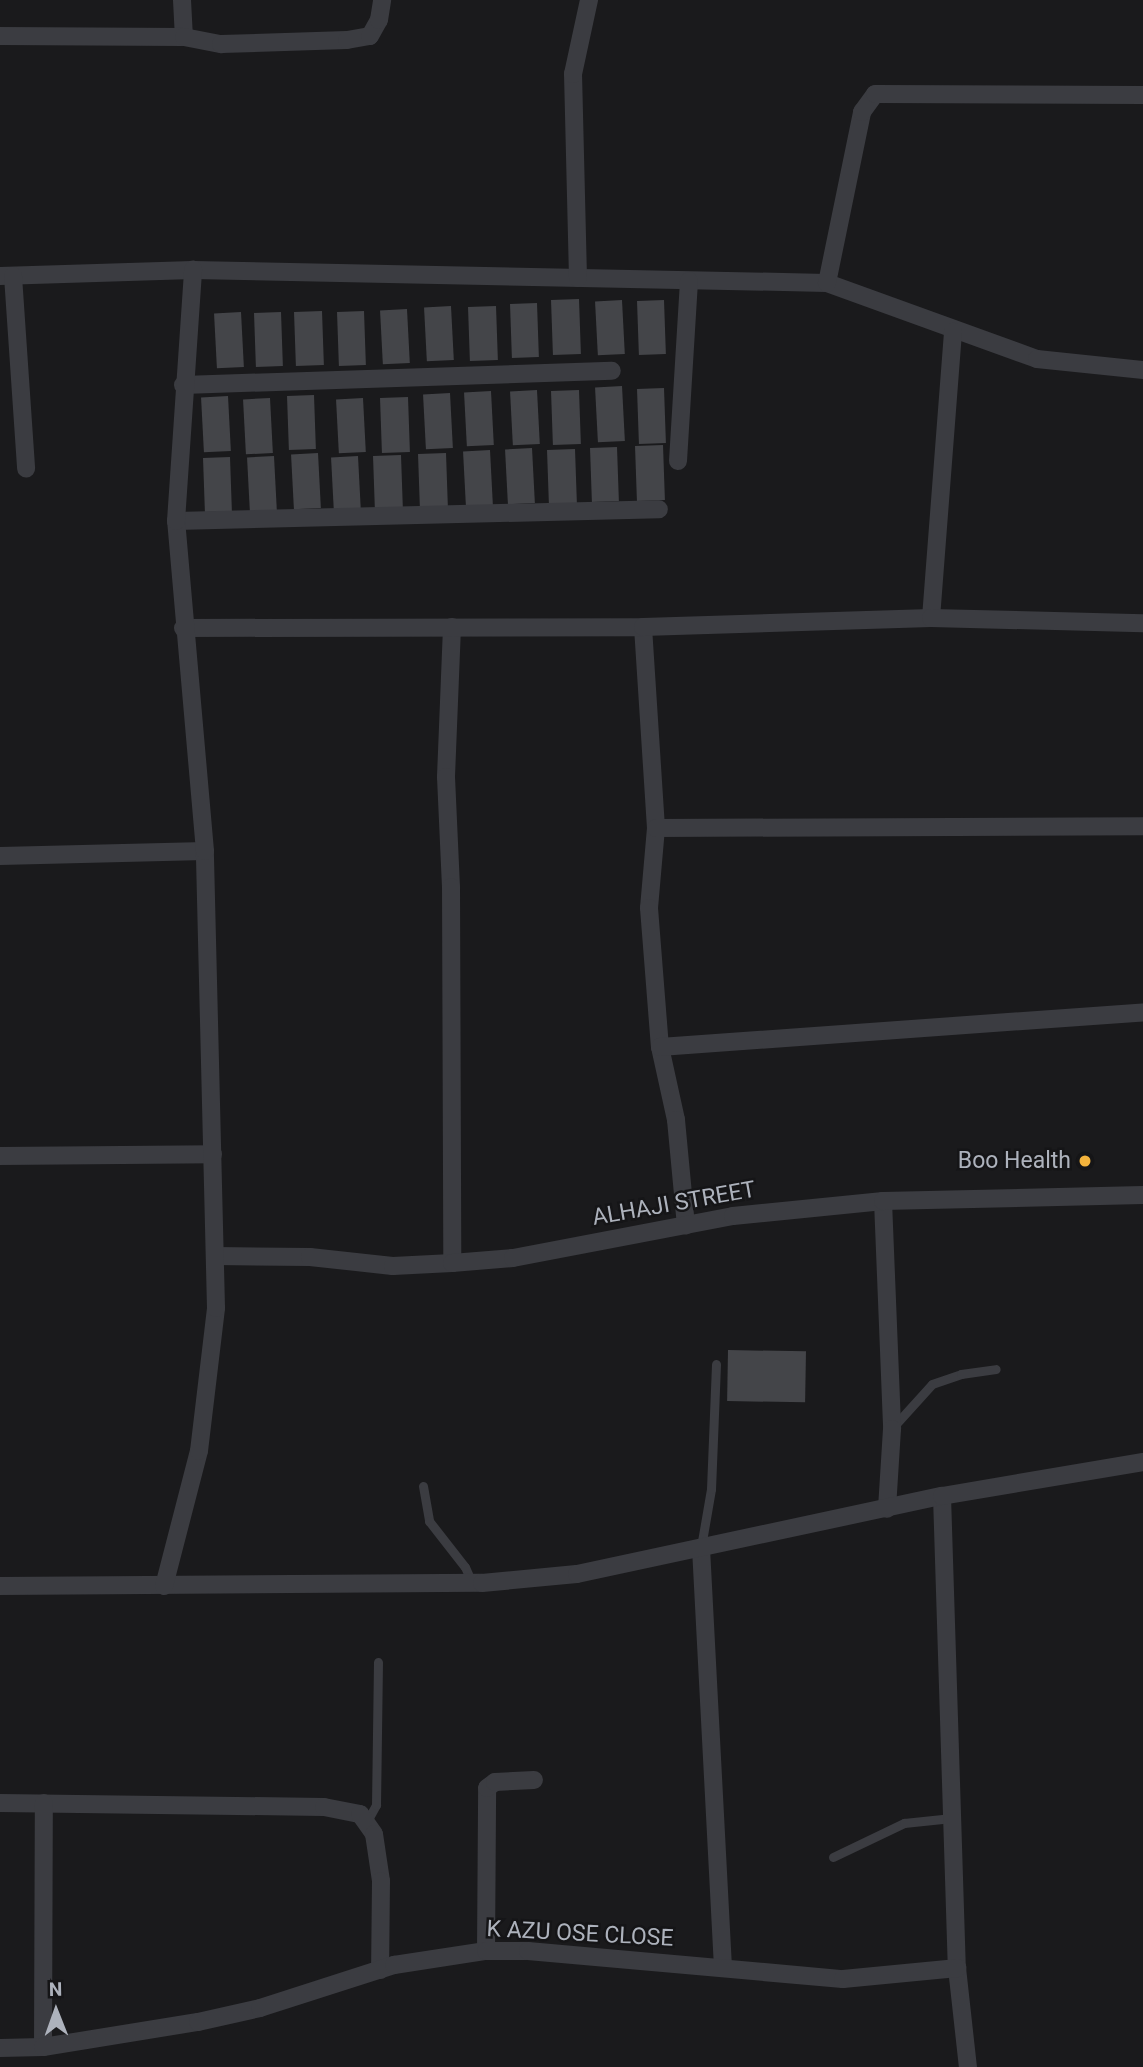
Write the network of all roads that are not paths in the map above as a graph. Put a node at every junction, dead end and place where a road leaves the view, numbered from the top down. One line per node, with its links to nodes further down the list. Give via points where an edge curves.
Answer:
1 (182, 0): 5 (street)
2 (382, 0): 5 (street, via 379,20 369,36 221,44)
3 (589, 0): 9 (street, via 573,74)
4 (0, 36): 5 (street)
5 (184, 37)
6 (1143, 95): 11 (street, via 875,94 862,112)
7 (193, 270): 8 (street); 9 (street); 15 (street)
8 (7, 276): 17 (street)
9 (578, 278): 10 (street)
10 (689, 281): 11 (street); 16 (street)
11 (827, 283): 12 (street)
12 (953, 332): 13 (street, via 1037,359 1084,368); 20 (street)
13 (1143, 370)
14 (612, 371): 15 (street)
15 (183, 385): 19 (street)
16 (678, 461)
17 (26, 469)
18 (659, 509): 19 (street)
19 (176, 521): 24 (street)
20 (931, 618): 21 (street); 23 (street)
21 (1143, 623)
22 (452, 627): 23 (street); 24 (street); 37 (street, via 446,778 452,887)
23 (643, 627): 26 (street)
24 (183, 628): 27 (street)
25 (1143, 826): 26 (street)
26 (656, 828): 30 (street, via 649,908)
27 (205, 851): 28 (street); 31 (street)
28 (0, 856)
29 (1143, 1012): 30 (street, via 776,1035)
30 (660, 1047): 35 (street, via 676,1120)
31 (213, 1154): 32 (street); 36 (street)
32 (0, 1156)
33 (1143, 1195): 34 (street, ALHAJI STREET)
34 (883, 1201): 35 (street, ALHAJI STREET, via 733,1216); 40 (street)
35 (686, 1226): 37 (street, ALHAJI STREET, via 513,1258)
36 (215, 1256): 37 (street, ALHAJI STREET, via 310,1257 393,1266); 48 (street, via 216,1308 200,1451)
37 (452, 1263)
38 (716, 1364): 45 (lane, via 711,1489)
39 (996, 1369): 40 (lane, via 932,1384)
40 (892, 1429): 44 (street)
41 (1143, 1462): 43 (street)
42 (423, 1486): 46 (lane, via 429,1521)
43 (942, 1496): 44 (street); 53 (street)
44 (887, 1510): 45 (street)
45 (701, 1548): 46 (street, via 577,1574); 57 (street)
46 (472, 1583): 48 (street)
47 (0, 1586): 48 (street)
48 (164, 1586)
49 (378, 1662): 54 (lane, via 376,1805)
50 (534, 1780): 56 (street, via 495,1782 487,1788)
51 (0, 1803): 52 (street)
52 (44, 1803): 54 (street, via 324,1807 360,1814); 60 (street)
53 (953, 1818): 55 (lane, via 904,1823); 58 (street)
54 (366, 1823): 59 (street, via 374,1834 381,1881)
55 (833, 1857)
56 (486, 1951): 57 (street, K AZU OSE CLOSE); 59 (street, K AZU OSE CLOSE, via 430,1956)
57 (723, 1967): 58 (street, K AZU OSE CLOSE, via 843,1979)
58 (957, 1968): 62 (street)
59 (380, 1969): 60 (street, K AZU OSE CLOSE, via 260,2008)
60 (43, 2047): 61 (street, K AZU OSE CLOSE)
61 (0, 2048)
62 (968, 2067)

